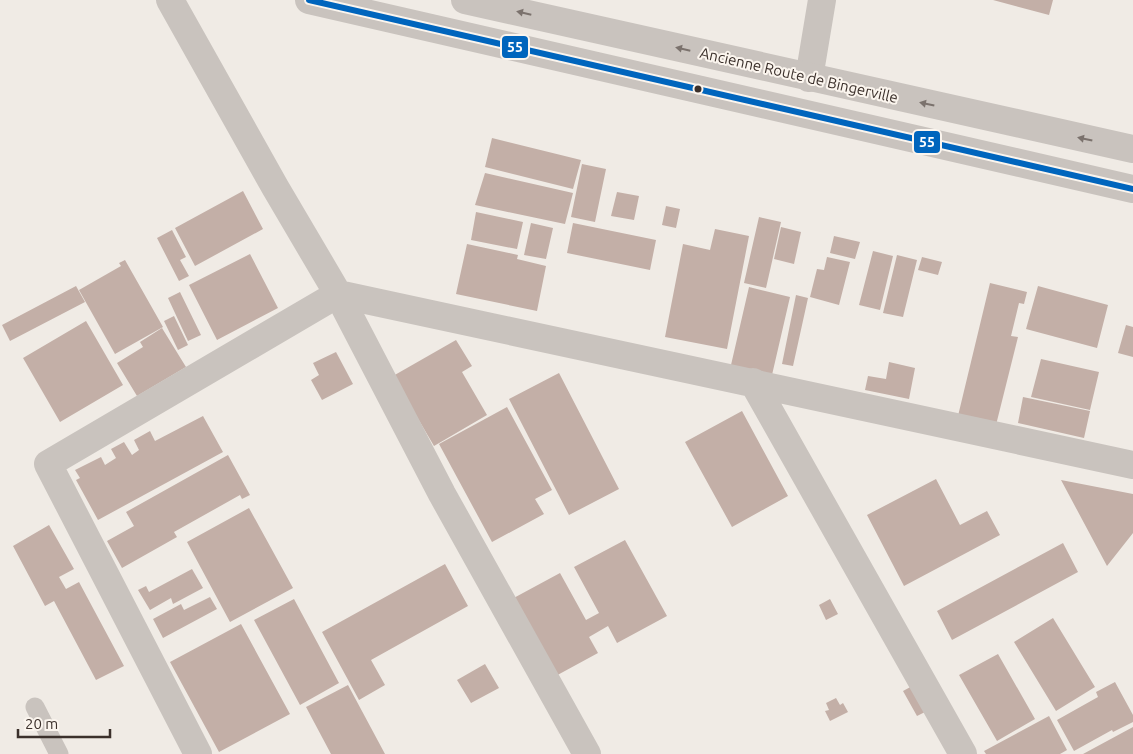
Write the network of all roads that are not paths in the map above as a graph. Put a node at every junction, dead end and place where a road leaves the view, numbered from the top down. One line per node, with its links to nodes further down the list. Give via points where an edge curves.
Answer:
1 (170, 0): 8 (street)
2 (309, 0): 7 (street)
3 (465, 0): 5 (street, Ancienne Route de Bingerville, one-way to 3)
4 (822, 0): 5 (street)
5 (810, 78): 6 (street, Ancienne Route de Bingerville, one-way to 5)
6 (1133, 149)
7 (1133, 189)
8 (338, 294): 9 (street); 13 (street, via 48,464); 14 (street, via 442,494)
9 (753, 382): 10 (street); 15 (street)
10 (1133, 464)
11 (35, 707): 12 (lane)
12 (59, 754)
13 (198, 754)
14 (587, 754)
15 (963, 754)

